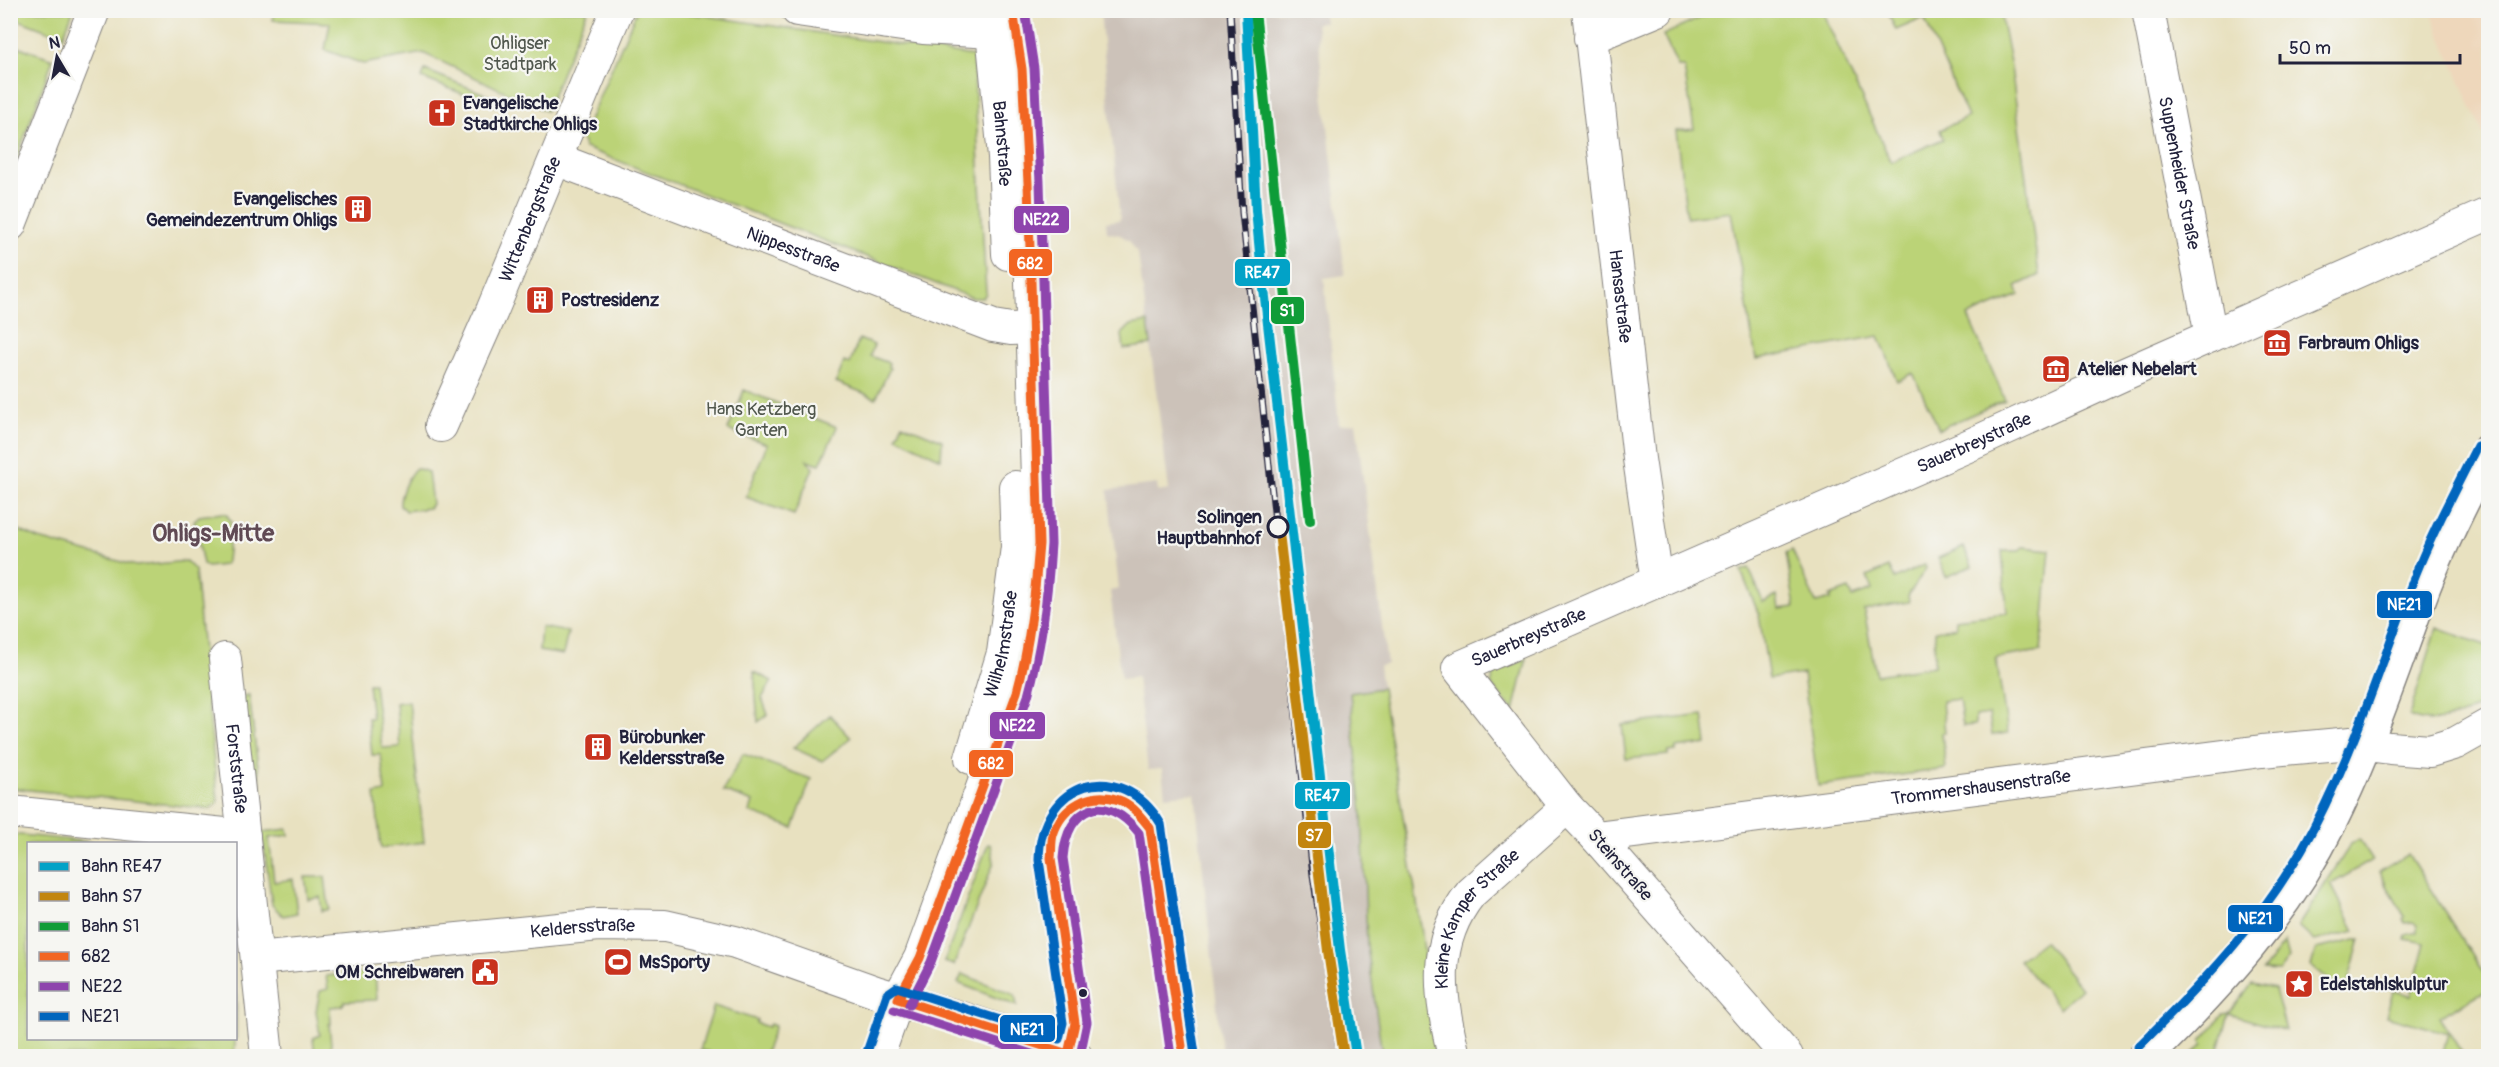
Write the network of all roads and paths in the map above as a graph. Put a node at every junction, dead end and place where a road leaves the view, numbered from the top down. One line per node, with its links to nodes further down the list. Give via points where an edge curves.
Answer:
1 (94, 10): 10 (street)
2 (617, 10): 8 (street, Wittenbergstraße)
3 (797, 10): 6 (street, via 923,28)
4 (1658, 10): 7 (street)
5 (2148, 10): 12 (street, Suppenheider Straße)
6 (999, 18): 11 (street, Bahnstraße, via 1004,157); 11 (street, Bahnstraße, via 1022,69 1028,183)
7 (1589, 24): 16 (street, Hansastraße)
8 (556, 159): 11 (street, Nippesstraße, via 993,326); 13 (street, Wittenbergstraße)
9 (2488, 214): 12 (street, Sauerbreystraße)
10 (10, 225)
11 (1021, 328): 15 (street, Bahnstraße)
12 (2211, 336): 16 (street, Sauerbreystraße)
13 (441, 426)
14 (2488, 451): 20 (main road, via 2440,549)
15 (1024, 454): 26 (street, Wilhelmstraße, via 1003,653 973,752 902,953); 26 (street, Wilhelmstraße, via 1039,544 1026,661 920,958)
16 (1656, 582): 18 (street, Sauerbreystraße)
17 (225, 659): 23 (street, Forststraße)
18 (1458, 668): 21 (street, Steinstraße)
19 (2488, 725): 20 (street, Trommershausenstraße, via 2456,743 2430,751)
20 (2366, 744): 24 (street, Trommershausenstraße, via 2351,742 2240,753); 33 (main road, via 2330,823 2292,889 2191,1013)
21 (1567, 807): 24 (street, Steinstraße); 31 (street, Kleine Kamper Straße, via 1471,892 1450,924 1441,980)
22 (10, 812): 23 (street)
23 (244, 836): 25 (street, Forststraße)
24 (1596, 837): 32 (street, Steinstraße)
25 (257, 959): 26 (street, Keldersstraße, via 644,924 690,930 735,942); 29 (street, Forststraße)
26 (898, 999): 28 (street, Keldersstraße); 30 (street, Wilhelmstraße)
27 (1183, 1051): 28 (street, via 1150,828 1127,803 1103,796 1083,799 1067,810 1057,821 1051,839 1075,1023)
28 (1072, 1055)
29 (267, 1056)
30 (878, 1056)
31 (1454, 1056)
32 (1787, 1056)
33 (2146, 1056)

